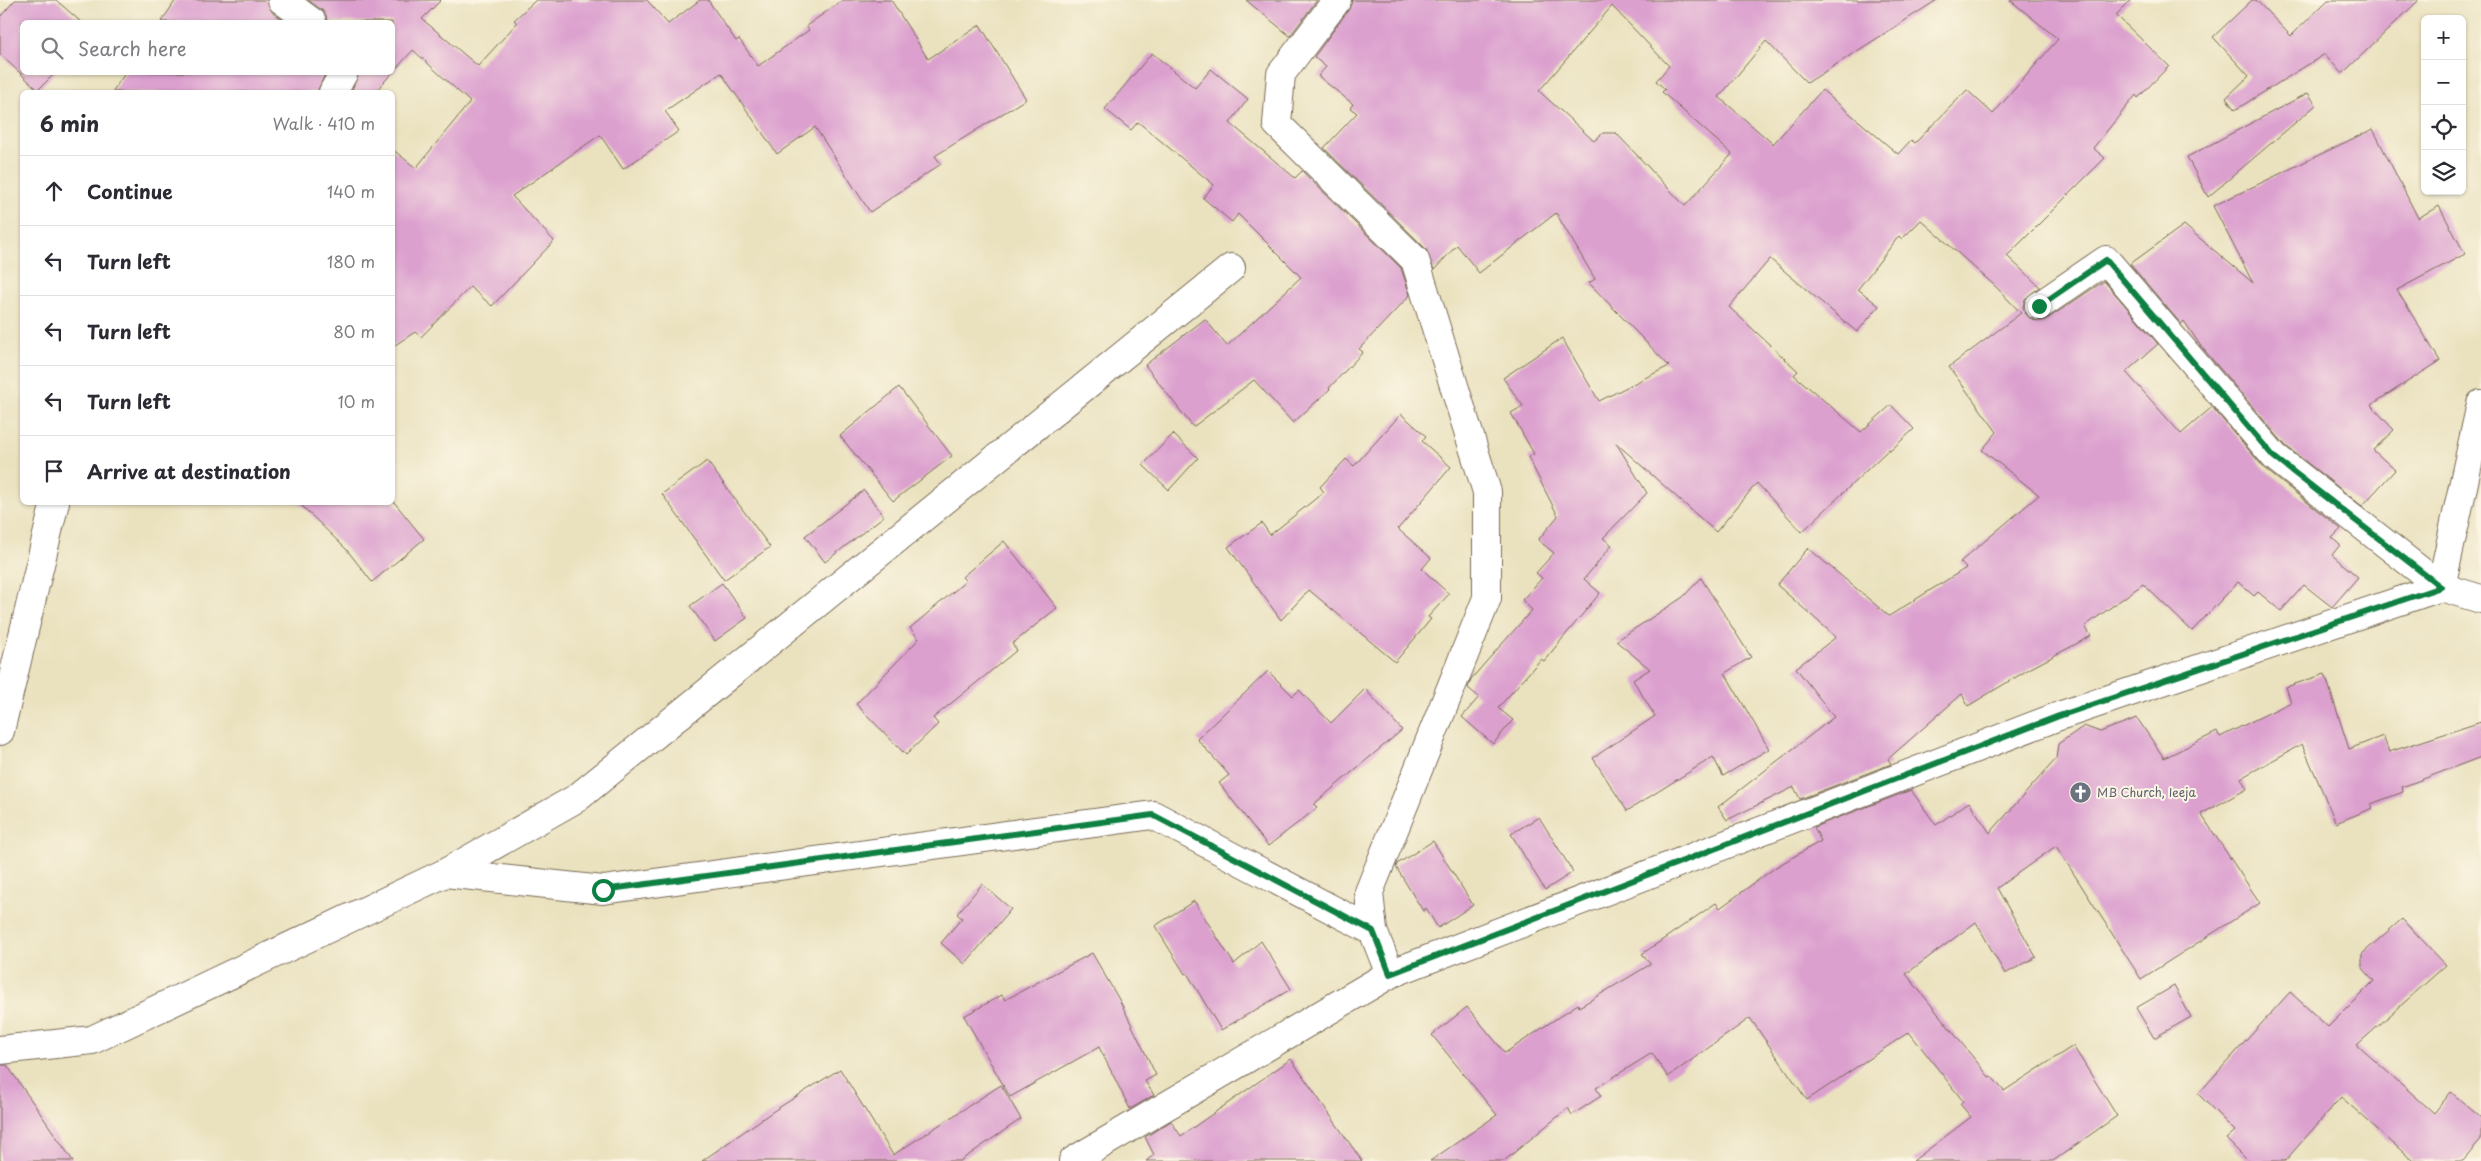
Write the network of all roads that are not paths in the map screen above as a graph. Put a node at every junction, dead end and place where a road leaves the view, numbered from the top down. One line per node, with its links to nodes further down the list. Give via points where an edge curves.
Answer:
1 (282, 0): 3 (street)
2 (1337, 0): 14 (street, via 1282,74 1277,124 1415,260 1487,492 1487,598 1369,892)
3 (309, 20)
4 (342, 75): 5 (street)
5 (334, 90)
6 (1231, 268): 13 (street, via 578,798)
7 (2039, 306): 10 (street, via 2106,260 2274,457)
8 (2481, 404): 10 (street)
9 (54, 505): 12 (street)
10 (2441, 587): 11 (street); 15 (street, via 2059,716)
11 (2481, 599)
12 (0, 731)
13 (444, 873): 14 (street, via 603,890 1153,815); 16 (street, via 92,1040)
14 (1373, 931): 15 (street)
15 (1390, 974): 17 (street)
16 (0, 1050)
17 (1073, 1161)

